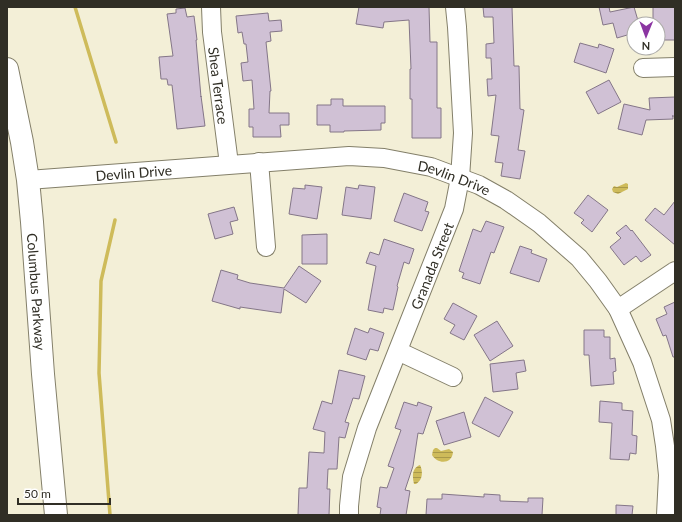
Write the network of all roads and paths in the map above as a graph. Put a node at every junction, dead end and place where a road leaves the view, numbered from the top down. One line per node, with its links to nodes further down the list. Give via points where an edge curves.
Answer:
1 (211, 7): 7 (street, Shea Terrace, via 212,32)
2 (455, 7): 8 (street, Granada Street, via 464,133)
3 (675, 67): 4 (street)
4 (643, 68)
5 (7, 69): 9 (main road, Columbus Parkway)
6 (259, 162): 7 (street, Devlin Drive); 8 (street, Devlin Drive, via 349,156 384,158 432,167); 10 (street)
7 (230, 164): 9 (street, Devlin Drive)
8 (460, 178): 12 (street, Devlin Drive, via 479,184 539,223 579,258); 13 (street, Granada Street, via 454,209)
9 (28, 180): 16 (main road, Columbus Parkway)
10 (266, 248)
11 (675, 271): 12 (street)
12 (618, 310): 15 (street, Devlin Drive)
13 (398, 351): 14 (street); 17 (street, Granada Street, via 354,470)
14 (453, 376)
15 (668, 419): 18 (street, Devlin Drive)
16 (56, 515)
17 (349, 515)
18 (666, 515)

